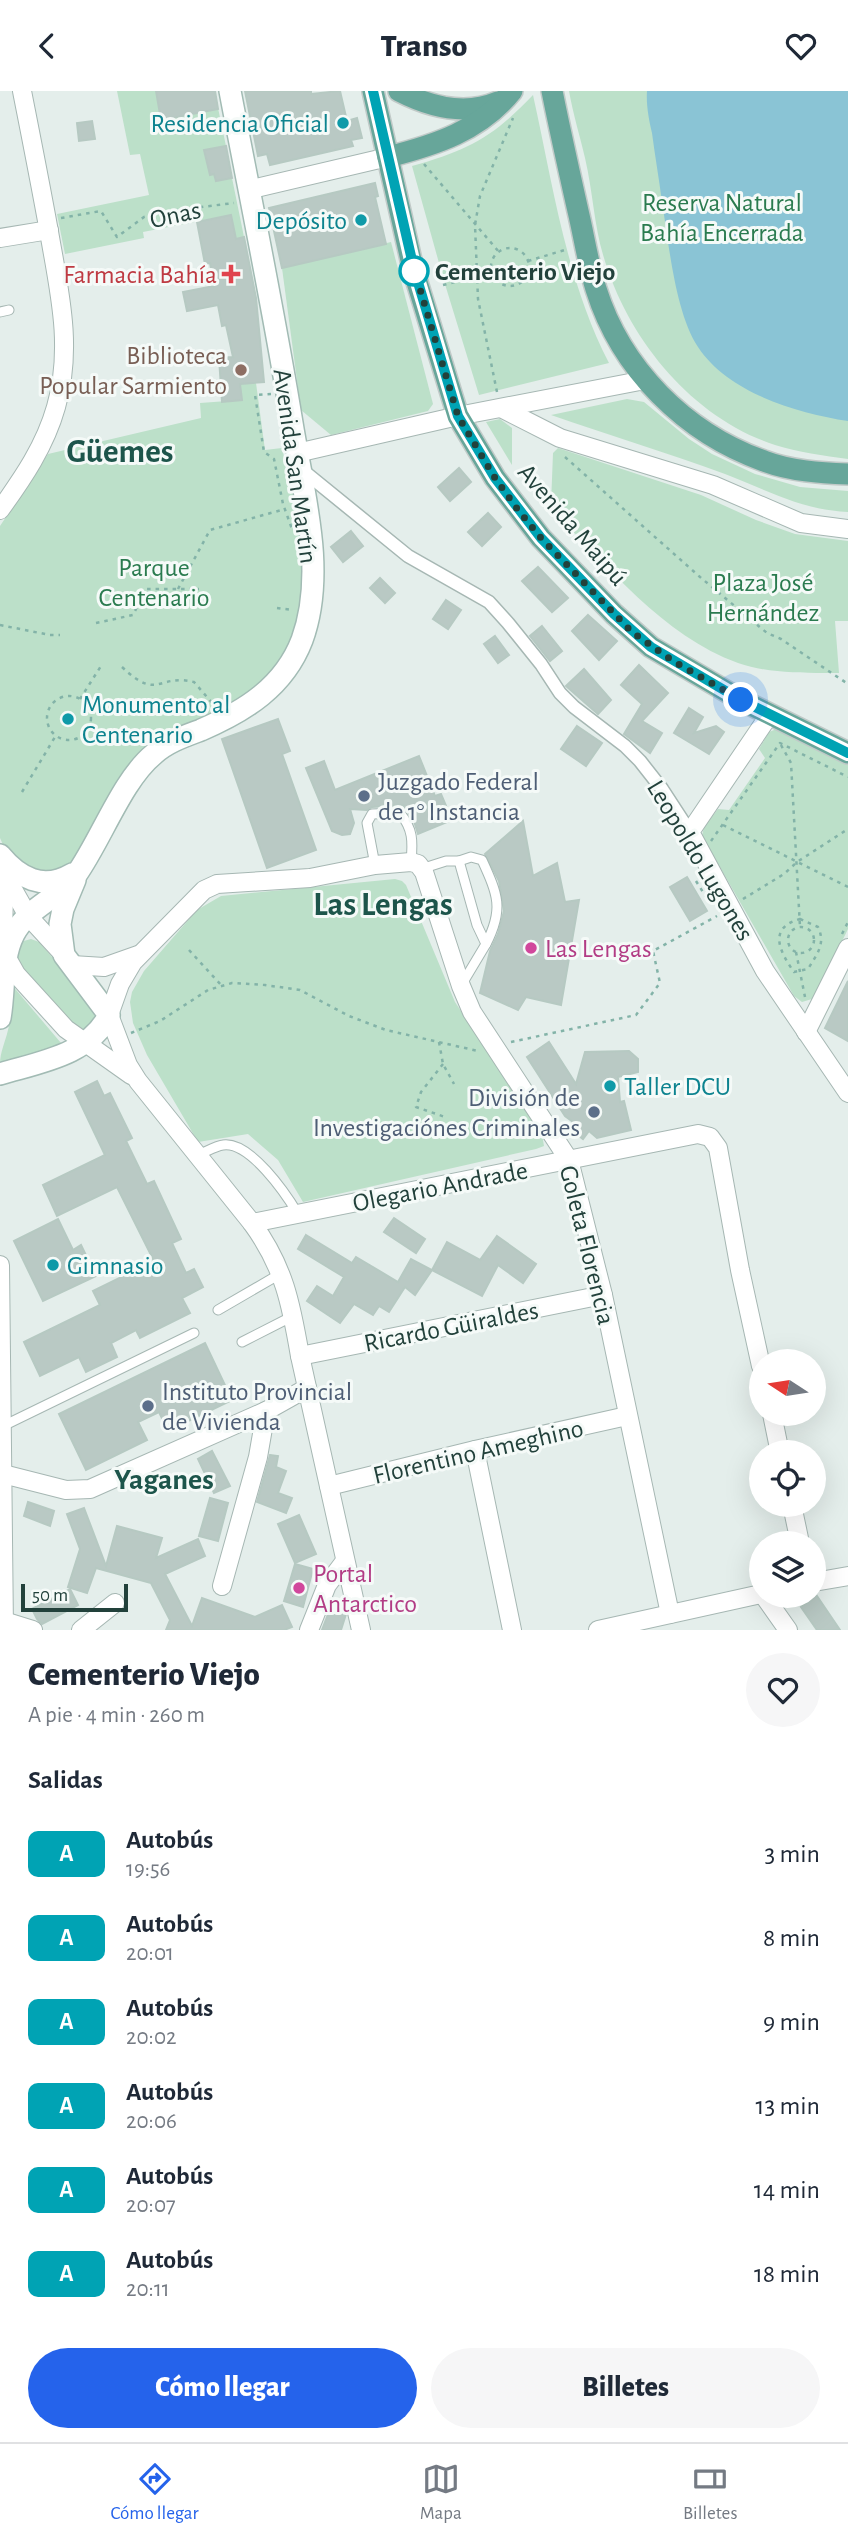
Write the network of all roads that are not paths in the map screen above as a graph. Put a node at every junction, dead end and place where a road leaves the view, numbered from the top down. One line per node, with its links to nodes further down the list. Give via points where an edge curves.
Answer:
1 (22, 91): 9 (street)
2 (230, 91): 8 (main road, Avenida San Martín)
3 (373, 91): 7 (main road, Avenida Maipú)
4 (552, 91): 11 (main road, via 596,289 623,348)
5 (403, 92): 6 (main road, via 452,109)
6 (510, 99): 7 (main road, via 459,134)
7 (388, 157): 8 (street); 13 (main road, Avenida Maipú, via 414,269)
8 (244, 196): 14 (main road, Avenida San Martín)
9 (48, 225): 10 (street); 16 (street, via 64,319 60,388 44,440)
10 (0, 238)
11 (645, 380): 12 (street); 15 (main road, via 685,419 739,451 797,469)
12 (503, 409): 13 (street); 17 (street, via 560,438 696,479 801,523)
13 (458, 416): 14 (street); 18 (main road, Avenida Maipú, via 518,510 632,632 673,661)
14 (298, 460): 20 (street, Leopoldo Lugones, via 395,546 489,602 567,700 640,761); 25 (main road, Avenida San Martín, via 311,545 311,596 308,621 291,661 248,707 152,755)
15 (848, 474)
16 (0, 510)
17 (848, 529)
18 (770, 715): 19 (main road, Avenida Maipú); 20 (street)
19 (848, 753)
20 (690, 832): 35 (street, Leopoldo Lugones, via 725,914)
21 (459, 861): 24 (lane); 28 (lane); 28 (lane, via 482,860 499,906)
22 (1, 862): 25 (main road, via 31,880 55,881); 26 (street); 30 (street)
23 (374, 865): 24 (street); 24 (lane, via 367,823 372,814 385,812 400,813 409,824); 29 (street, via 310,878 218,884 190,902)
24 (416, 865): 32 (street, Goleta Florencia)
25 (79, 870): 26 (main road, Avenida San Martín); 31 (main road, Avenida San Martín, via 60,924)
26 (28, 916): 30 (main road, via 14,933); 31 (street)
27 (845, 941): 35 (street)
28 (486, 944): 32 (lane)
29 (141, 954): 31 (street, via 104,967); 33 (street, via 120,984)
30 (7, 958): 34 (main road); 36 (street, via 47,1009)
31 (68, 960): 33 (main road)
32 (461, 985): 41 (street, Goleta Florencia, via 472,1012)
33 (109, 1015): 36 (main road); 38 (street)
34 (0, 1018)
35 (806, 1032): 39 (street, Leopoldo Lugones)
36 (84, 1043): 37 (main road, via 57,1057); 38 (street)
37 (0, 1074)
38 (138, 1081): 40 (street)
39 (848, 1093)
40 (198, 1155): 42 (lane, via 222,1145 240,1149 276,1181); 43 (street)
41 (569, 1160): 42 (street, Olegario Andrade); 46 (street, Goleta Florencia); 51 (street, Olegario Andrade, via 698,1133 710,1137 718,1148)
42 (298, 1214): 43 (street, Olegario Andrade)
43 (252, 1223): 45 (street)
44 (0, 1265): 56 (street)
45 (282, 1273): 47 (lane); 48 (street)
46 (603, 1295): 52 (street, Ricardo Güiraldes); 55 (street, Goleta Florencia)
47 (218, 1310)
48 (293, 1316): 50 (lane); 52 (street)
49 (194, 1333): 56 (lane)
50 (243, 1342)
51 (757, 1349)
52 (300, 1356): 53 (street)
53 (307, 1388): 54 (street); 59 (street)
54 (266, 1411): 58 (street, via 90,1489 66,1490); 64 (street)
55 (627, 1416): 57 (street, Florentino Ameghino); 68 (street, Goleta Florencia)
56 (3, 1426): 58 (street)
57 (475, 1450): 59 (street, Florentino Ameghino); 75 (street)
58 (3, 1474): 60 (street)
59 (329, 1486): 61 (street)
60 (2, 1523): 69 (street)
61 (345, 1561): 73 (street, via 327,1585); 74 (street)
62 (848, 1576): 63 (street)
63 (826, 1580)
64 (222, 1586)
65 (749, 1598): 68 (street)
66 (115, 1603): 72 (street)
67 (772, 1608): 77 (street)
68 (670, 1614): 70 (street)
69 (4, 1625): 71 (street)
70 (643, 1625): 76 (street)
71 (33, 1630)
72 (81, 1630)
73 (309, 1630)
74 (361, 1630)
75 (512, 1630)
76 (598, 1630)
77 (788, 1630)

